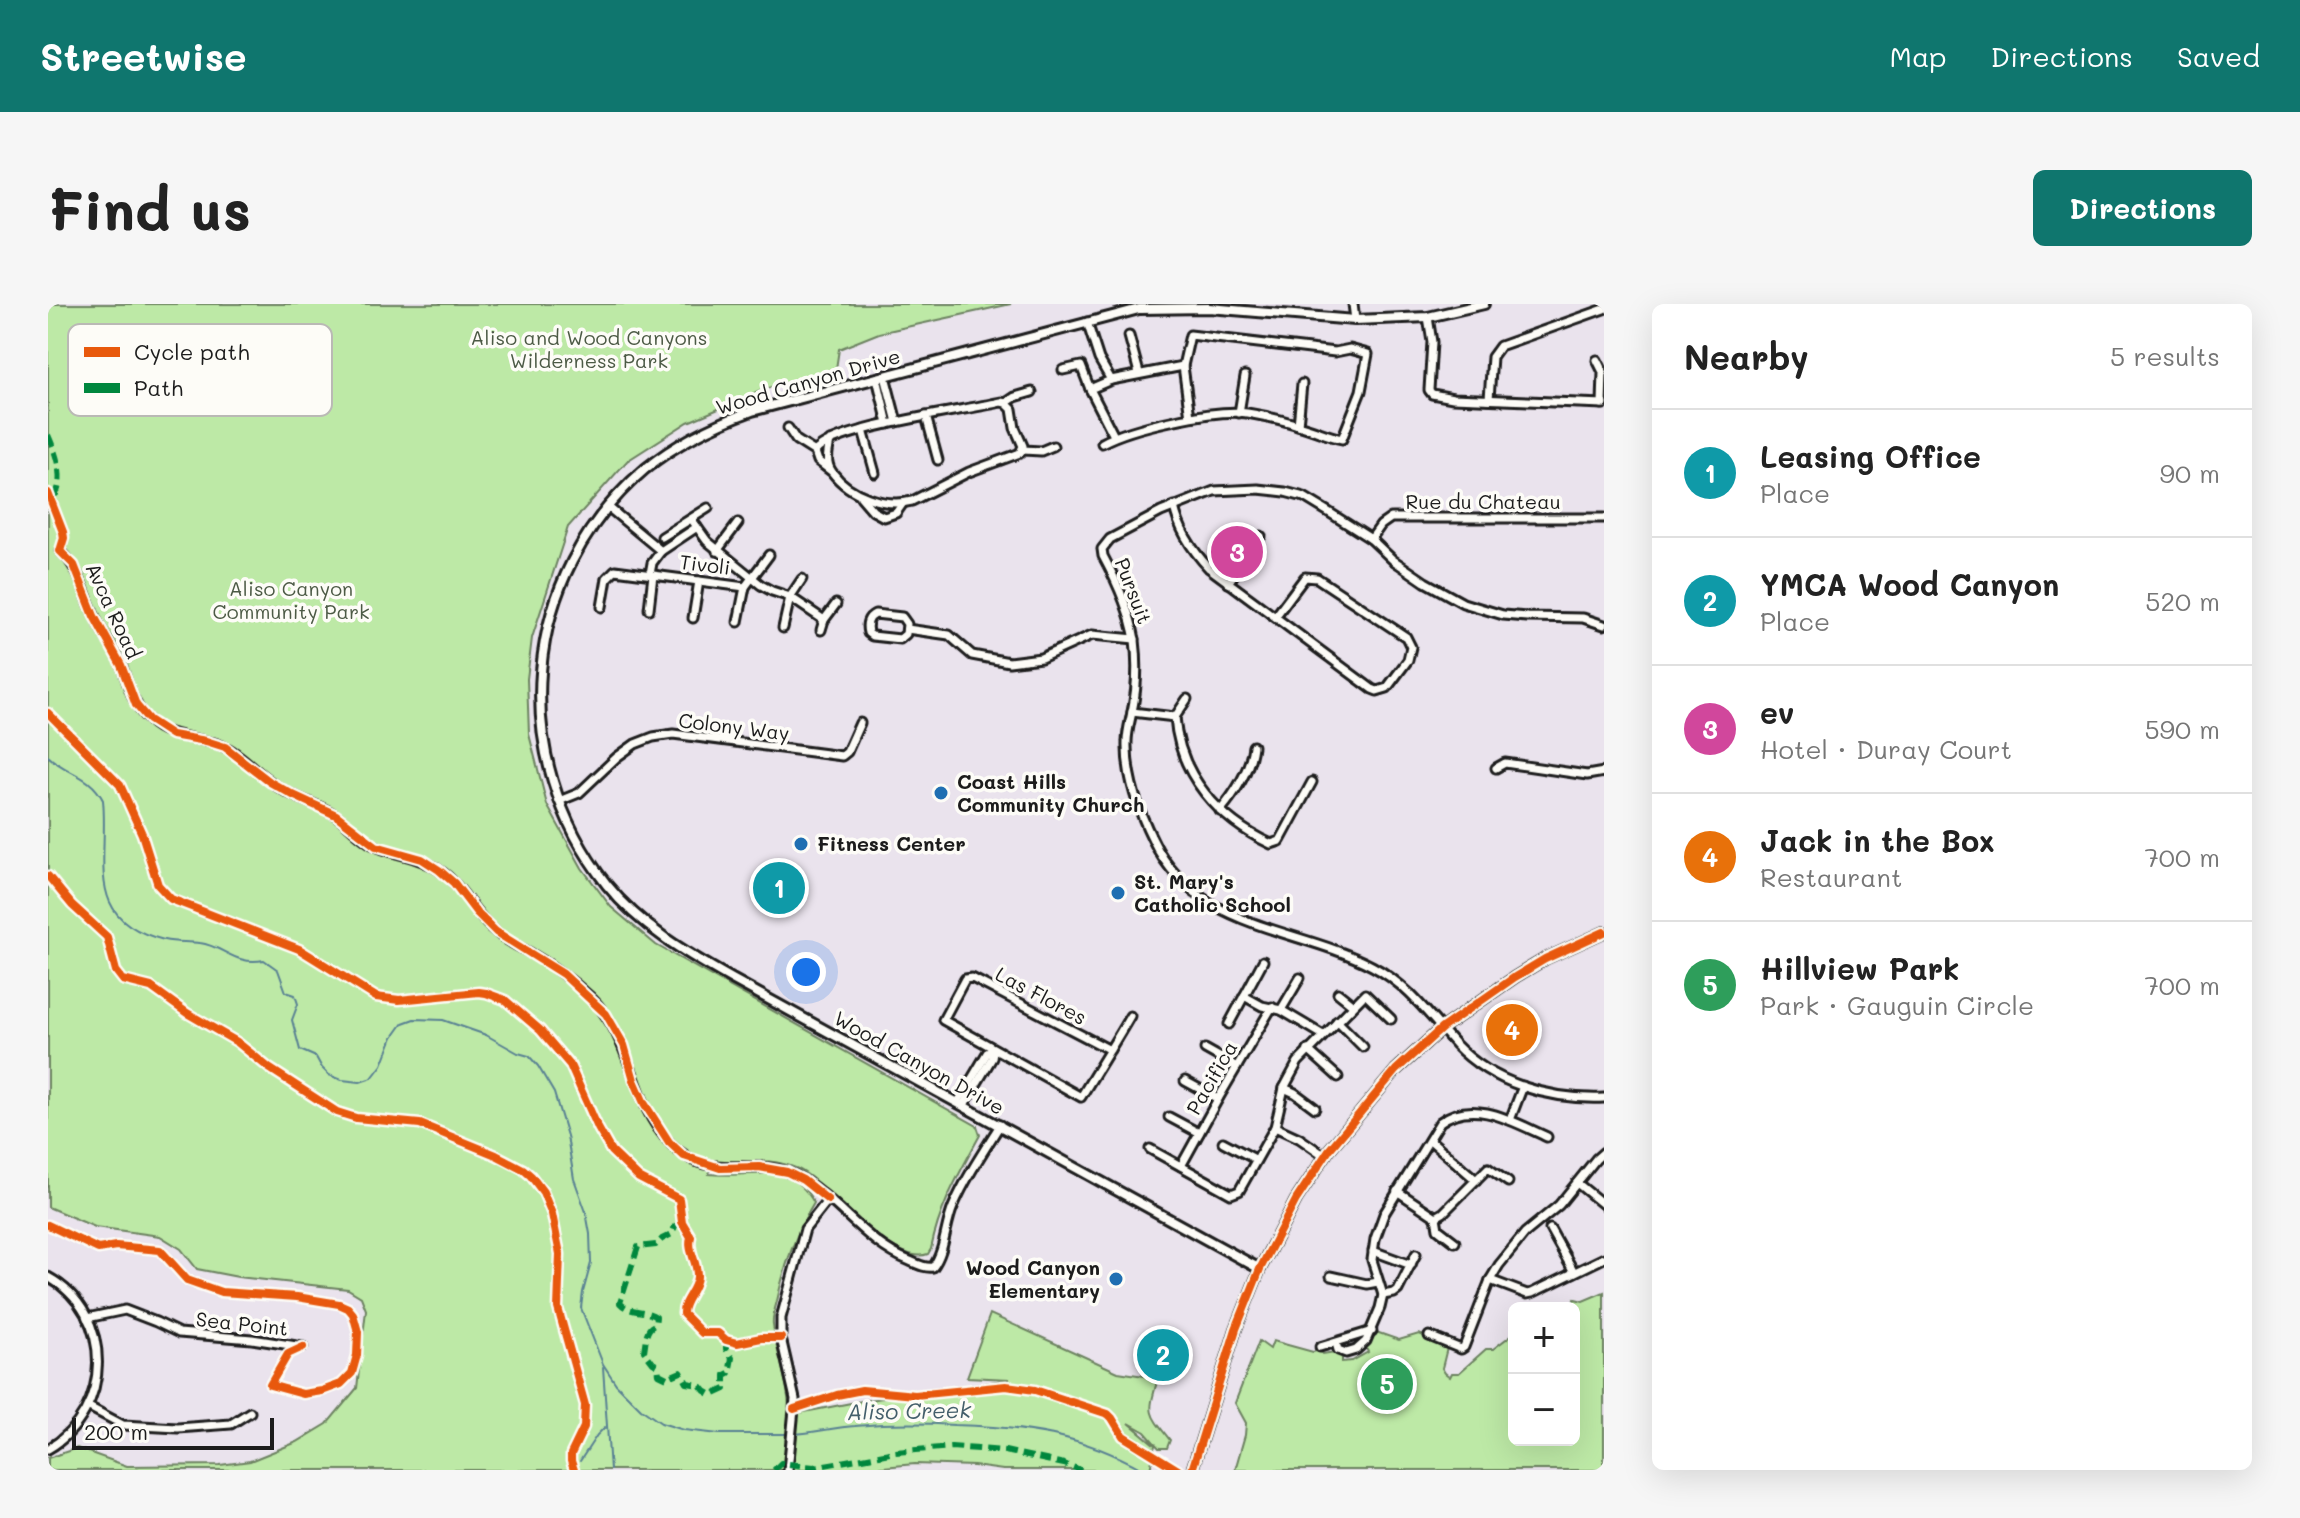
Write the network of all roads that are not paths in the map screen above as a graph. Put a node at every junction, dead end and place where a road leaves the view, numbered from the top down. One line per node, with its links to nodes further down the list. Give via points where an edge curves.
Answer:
1 (1355, 304): 5 (street)
2 (1484, 304): 4 (main road, Wood Canyon Drive)
3 (1604, 309): 18 (street, via 1500,346 1492,357)
4 (1428, 317): 5 (main road, Wood Canyon Drive); 18 (street, via 1429,390)
5 (1355, 320): 6 (main road, Wood Canyon Drive, via 1173,307)
6 (1087, 322): 13 (main road, Wood Canyon Drive); 14 (street)
7 (1129, 336): 11 (street)
8 (1597, 360): 20 (street, via 1603,372)
9 (1183, 366): 11 (street); 23 (street); 25 (street, via 1192,335 1368,354 1361,391 1342,439)
10 (1063, 370): 16 (street, via 1081,366)
11 (1139, 373): 14 (street)
12 (1245, 376): 21 (street)
13 (881, 377): 24 (street); 40 (main road, Wood Canyon Drive, via 752,411 695,435 647,468)
14 (1111, 380): 16 (street)
15 (1302, 384): 25 (street)
16 (1090, 389): 28 (street)
17 (1032, 392): 19 (street)
18 (1489, 399): 20 (street)
19 (1006, 403): 22 (street); 32 (street)
20 (1603, 404)
21 (1239, 413): 23 (street); 25 (street)
22 (926, 416): 24 (street); 34 (street)
23 (1190, 417): 28 (street)
24 (893, 423): 27 (street)
25 (1298, 425)
26 (788, 428): 33 (street, via 803,447)
27 (863, 430): 29 (street); 36 (street)
28 (1114, 436): 30 (street)
29 (830, 441): 33 (street); 35 (street)
30 (1102, 443)
31 (1053, 446): 32 (street)
32 (1023, 450): 38 (street)
33 (815, 452): 35 (street)
34 (938, 460)
35 (831, 471): 37 (street)
36 (875, 473)
37 (860, 495): 38 (street); 38 (street, via 884,517)
38 (903, 503)
39 (1174, 506): 48 (street, Pursuit, via 1214,491 1285,492 1304,497); 57 (street, via 1196,555); 71 (street, Pursuit, via 1110,539 1102,549)
40 (608, 507): 50 (street, Tivoli); 80 (main road, Wood Canyon Drive, via 567,572 541,655 541,717)
41 (708, 508): 43 (street)
42 (1604, 518): 48 (street, Rue du Chateau, via 1391,518)
43 (692, 520): 45 (street, Tivoli); 47 (street)
44 (738, 523): 51 (street)
45 (697, 527): 50 (street, Tivoli); 51 (street, Tivoli)
46 (1261, 536): 57 (street)
47 (662, 537)
48 (1371, 539): 67 (street, Pursuit, via 1430,586 1472,606 1517,617 1583,618)
49 (60, 551): 127 (street, Avca Road, via 74,565 136,705 149,720 172,735 225,747 270,782 336,815 376,846 422,859 439,870 496,932 563,974 606,1014 624,1045 644,1103 660,1131 684,1156 713,1167 787,1172)
50 (661, 551): 53 (street, Tivoli)
51 (717, 551): 54 (street, Tivoli)
52 (769, 555): 54 (street)
53 (651, 575): 56 (street, Tivoli); 61 (street, Tivoli, via 615,570 607,578); 62 (street)
54 (752, 578): 58 (street, Tivoli); 59 (street, Tivoli)
55 (802, 579): 59 (street)
56 (699, 581): 58 (street, Tivoli); 64 (street)
57 (1228, 583): 63 (street)
58 (745, 587): 66 (street)
59 (790, 597): 65 (street, Tivoli); 68 (street)
60 (836, 604): 65 (street)
61 (602, 607)
62 (649, 609)
63 (1275, 617): 63 (street, via 1372,689 1387,688 1408,660 1410,642 1401,633 1317,578 1305,577)
64 (693, 618)
65 (824, 620): 70 (street)
66 (738, 622)
67 (1604, 625)
68 (783, 628)
69 (907, 629): 69 (street, via 902,617 875,614 867,621 872,636 900,639); 71 (street, via 949,635 972,655 1009,662 1041,658 1092,635)
70 (821, 630)
71 (1135, 639): 73 (street, Pursuit)
72 (1187, 699): 74 (street)
73 (1132, 712): 74 (street); 94 (street, Pursuit, via 1126,739 1131,782 1154,843 1189,888 1240,919 1373,966 1414,997)
74 (1175, 717): 81 (street, via 1187,767)
75 (860, 723): 80 (street, Colony Way, via 842,756 673,734 653,737 627,749 579,793)
76 (1253, 746): 81 (street, via 1240,782)
77 (1496, 768): 78 (street, via 1505,763 1587,775)
78 (1604, 772)
79 (1312, 782): 81 (street, via 1280,841 1271,844 1240,829)
80 (559, 801): 108 (main road, Wood Canyon Drive, via 591,863 649,927 732,979)
81 (1220, 811)
82 (1604, 932): 94 (main road, via 1545,959)
83 (1263, 961): 86 (street)
84 (1300, 978): 89 (street)
85 (1338, 993): 87 (street)
86 (1244, 996): 88 (street); 93 (street)
87 (1353, 1005): 91 (street, via 1365,994); 92 (street)
88 (1272, 1007): 89 (street); 101 (street, Pacifica)
89 (1281, 1010): 95 (street)
90 (1130, 1016): 99 (street, Las Flores)
91 (1391, 1019)
92 (1337, 1021): 95 (street); 96 (street)
93 (1229, 1024)
94 (1442, 1028): 104 (street, Pursuit, via 1475,1061); 120 (main road, via 1396,1070)
95 (1323, 1035): 100 (street)
96 (1363, 1047)
97 (1205, 1049): 101 (street)
98 (993, 1050): 99 (street, Las Flores, via 1081,1097); 99 (street, Las Flores, via 943,1020 965,979); 108 (street)
99 (1110, 1050)
100 (1308, 1050): 102 (street); 105 (street)
101 (1237, 1067): 107 (street, Pacifica)
102 (1338, 1077)
103 (1185, 1081): 107 (street)
104 (1523, 1086): 106 (street, Pursuit, via 1564,1097); 111 (street)
105 (1284, 1088): 109 (street); 113 (street)
106 (1604, 1098)
107 (1218, 1099): 114 (street, Pacifica)
108 (961, 1104): 112 (main road, Wood Canyon Drive)
109 (1315, 1108)
110 (1169, 1117): 114 (street)
111 (1510, 1120): 115 (street); 116 (street, via 1464,1110 1440,1122)
112 (1000, 1125): 127 (street, Avca Road, via 960,1192 935,1265 924,1267 879,1245); 136 (main road, Wood Canyon Drive)
113 (1275, 1127): 120 (street); 121 (street)
114 (1199, 1133): 122 (street, Pacifica)
115 (1547, 1137)
116 (1430, 1140): 123 (street); 126 (street)
117 (1223, 1142): 121 (street)
118 (1150, 1149): 122 (street)
119 (1604, 1152): 125 (street)
120 (1325, 1156): 136 (main road)
121 (1255, 1159): 122 (street, via 1235,1194)
122 (1181, 1166)
123 (1476, 1180): 124 (street, via 1488,1168); 129 (street)
124 (1508, 1182)
125 (1577, 1183): 128 (street); 140 (street, via 1525,1233)
126 (1397, 1191): 129 (street); 132 (street)
127 (828, 1200): 152 (street, via 805,1229 781,1318 793,1383)
128 (1604, 1205)
129 (1436, 1217): 131 (street, via 1438,1229)
130 (1550, 1229): 137 (street)
131 (1455, 1242)
132 (1373, 1251): 135 (street); 141 (street)
133 (1416, 1254): 135 (street)
134 (1604, 1258): 137 (street)
135 (1411, 1265): 142 (street, via 1398,1290)
136 (1260, 1269): 153 (main road)
137 (1574, 1272): 140 (street, via 1527,1294)
138 (1331, 1276): 141 (street)
139 (48, 1277): 143 (street, via 75,1297)
140 (1490, 1280): 145 (street, via 1464,1347)
141 (1378, 1282): 142 (street)
142 (1383, 1295): 144 (street)
143 (87, 1318): 147 (street, Sea Point, via 125,1310 179,1333); 149 (street, via 98,1377)
144 (1372, 1331): 146 (street); 146 (street, via 1362,1346 1346,1353)
145 (1429, 1336)
146 (1336, 1343): 148 (street)
147 (303, 1347)
148 (1320, 1347)
149 (89, 1407): 150 (street, via 123,1425 178,1428 231,1424); 151 (street, via 69,1434)
150 (250, 1412)
151 (48, 1449)
152 (788, 1470)
153 (1192, 1470)

